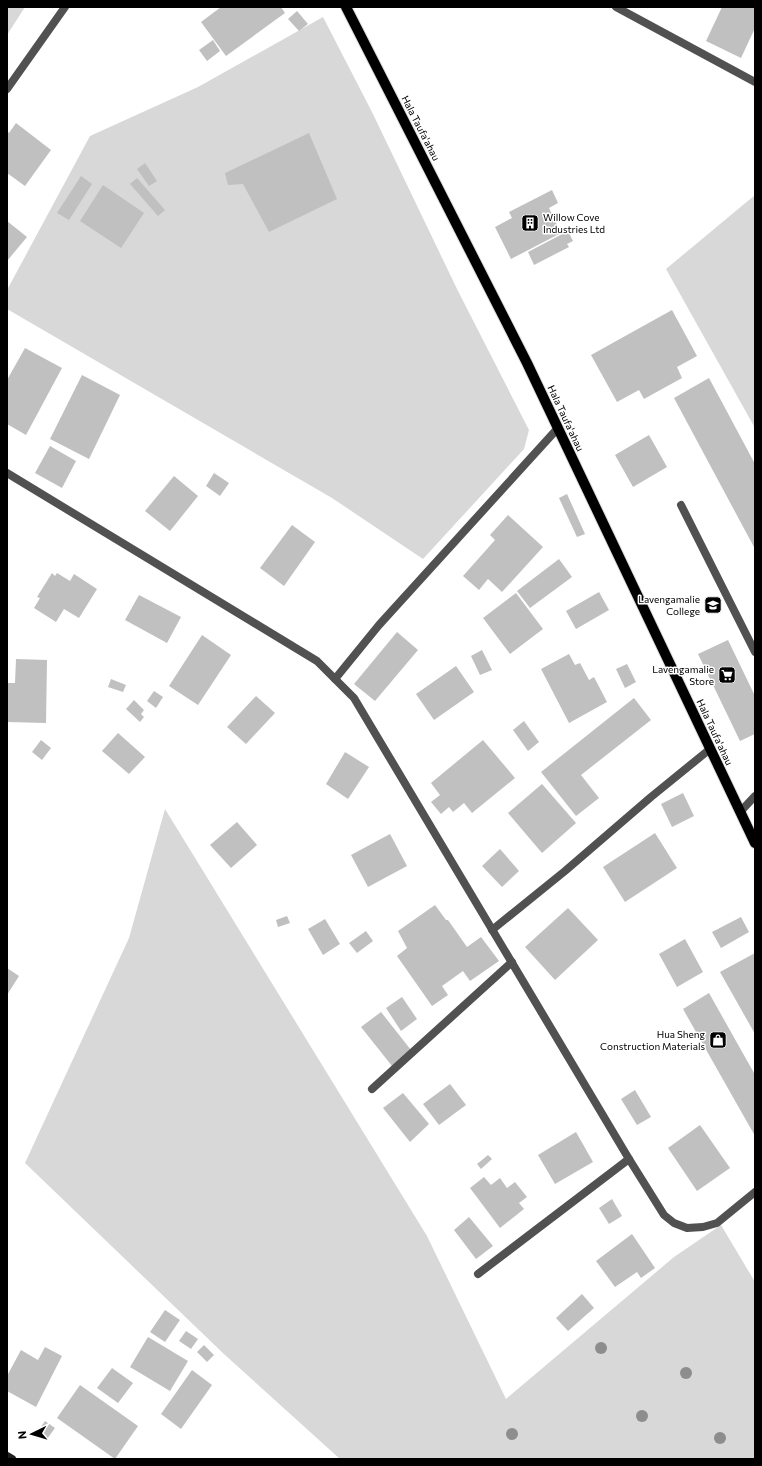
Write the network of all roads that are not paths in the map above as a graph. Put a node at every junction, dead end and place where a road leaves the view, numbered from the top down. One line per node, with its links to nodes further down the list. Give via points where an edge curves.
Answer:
1 (65, 7): 5 (street)
2 (346, 7): 6 (main road, Hala Taufa'ahau)
3 (616, 7): 4 (street)
4 (755, 82)
5 (7, 88)
6 (558, 428): 10 (street, via 379,625); 11 (main road, Hala Taufa'ahau)
7 (7, 473): 10 (street, via 317,661)
8 (681, 505): 9 (street)
9 (755, 652)
10 (335, 679): 15 (street, via 354,698)
11 (710, 749): 13 (main road, Hala Taufa'ahau); 15 (street)
12 (755, 796): 13 (street)
13 (740, 812): 14 (main road, Hala Taufa'ahau)
14 (755, 843)
15 (492, 930): 16 (street)
16 (512, 962): 17 (street); 18 (street)
17 (372, 1089)
18 (629, 1159): 19 (street, via 664,1215 674,1223 688,1228 717,1223); 20 (street)
19 (755, 1192)
20 (478, 1274)
21 (7, 1456): 22 (main road)
22 (12, 1459)

